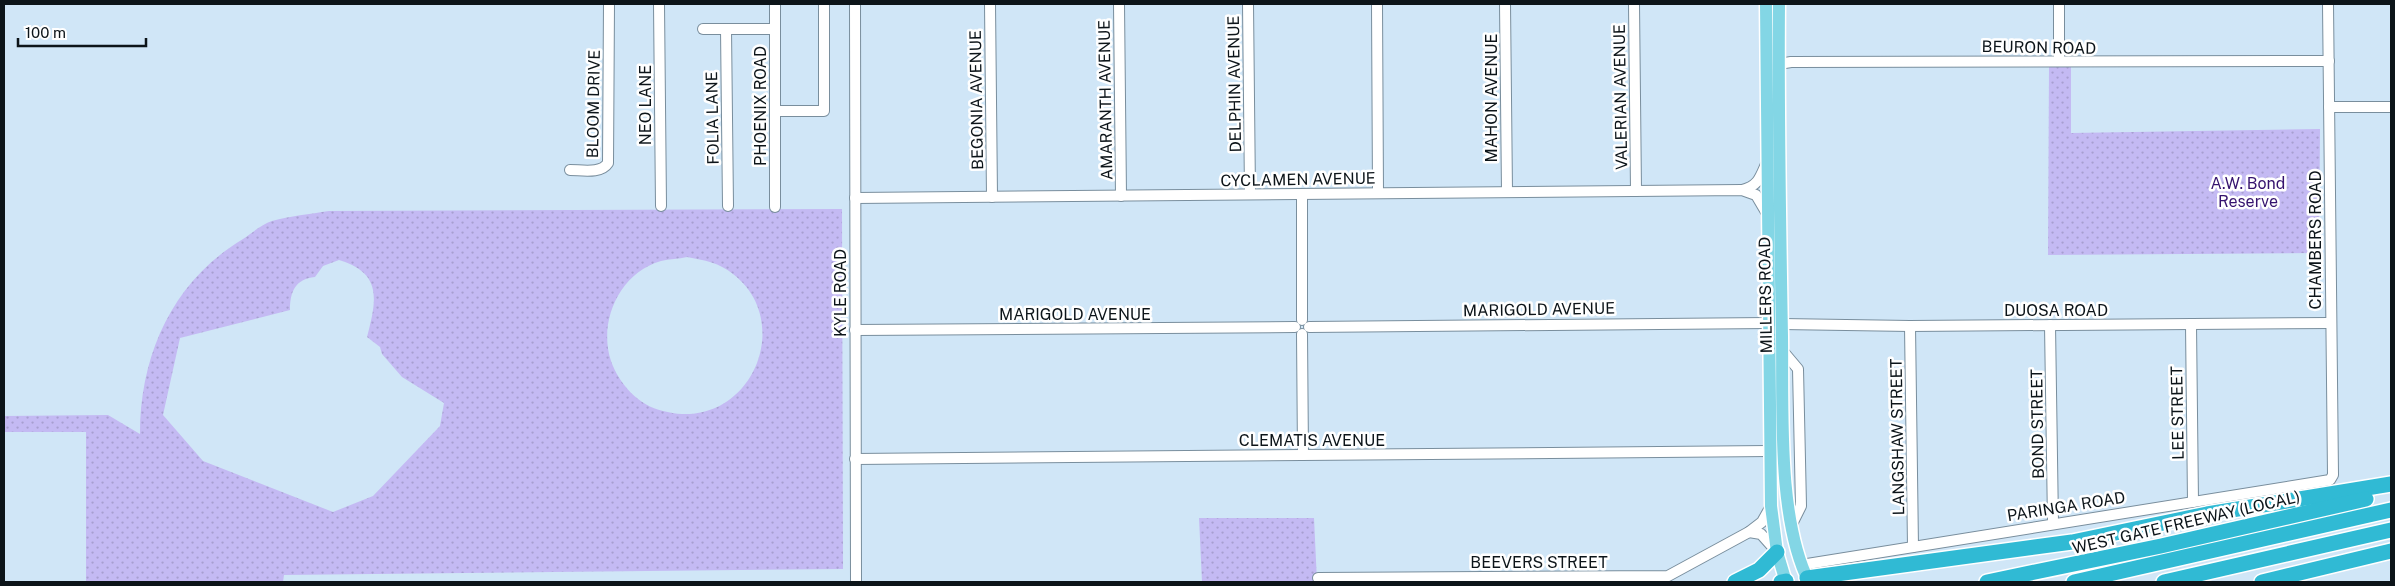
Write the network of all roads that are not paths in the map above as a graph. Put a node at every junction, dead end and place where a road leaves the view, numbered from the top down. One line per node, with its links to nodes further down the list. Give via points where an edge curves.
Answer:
1 (608, 4): 27 (street, BLOOM DRIVE, via 608,163 596,170)
2 (659, 4): 37 (street, NEO LANE)
3 (775, 4): 17 (street, PHOENIX ROAD)
4 (824, 4): 25 (street, via 824,111)
5 (855, 4): 36 (street, KYLE ROAD)
6 (990, 4): 35 (street, BEGONIA AVENUE)
7 (1119, 4): 34 (street, AMARANTH AVENUE)
8 (1248, 4): 32 (street, DELPHIN AVENUE)
9 (1377, 4): 31 (street)
10 (1505, 4): 30 (street, MAHON AVENUE)
11 (1634, 4): 29 (street, VALERIAN AVENUE)
12 (1766, 4): 22 (main road, MILLERS ROAD)
13 (1779, 4): 21 (main road, MILLERS ROAD)
14 (2059, 4): 19 (street)
15 (2328, 4): 20 (street, CHAMBERS ROAD)
16 (726, 29): 17 (street); 18 (street); 38 (street, FOLIA LANE)
17 (775, 29): 25 (street, PHOENIX ROAD)
18 (703, 30)
19 (2059, 61): 20 (street, BEURON ROAD); 21 (street, BEURON ROAD)
20 (2329, 61): 24 (street, CHAMBERS ROAD)
21 (1779, 64): 22 (street); 43 (main road, MILLERS ROAD)
22 (1767, 92): 26 (main road, MILLERS ROAD)
23 (2391, 107): 24 (street)
24 (2329, 108): 42 (street, CHAMBERS ROAD)
25 (775, 111): 39 (street, PHOENIX ROAD)
26 (1766, 162): 28 (street, via 1759,182); 40 (main road, MILLERS ROAD)
27 (570, 170)
28 (1742, 190): 29 (street, CYCLAMEN AVENUE); 40 (street, via 1756,194)
29 (1636, 191): 30 (street, CYCLAMEN AVENUE)
30 (1506, 192): 31 (street, CYCLAMEN AVENUE)
31 (1378, 193): 33 (street, CYCLAMEN AVENUE)
32 (1250, 194): 33 (street, CYCLAMEN AVENUE); 34 (street, CYCLAMEN AVENUE)
33 (1302, 194): 47 (street)
34 (1121, 196): 35 (street, CYCLAMEN AVENUE)
35 (992, 197): 36 (street, CYCLAMEN AVENUE)
36 (855, 198): 48 (street, KYLE ROAD)
37 (661, 206)
38 (728, 206)
39 (775, 207)
40 (1766, 212): 41 (main road, MILLERS ROAD)
41 (1768, 322): 43 (main road); 47 (street, MARIGOLD AVENUE); 49 (main road, MILLERS ROAD)
42 (2330, 323): 44 (street, DUOSA ROAD); 52 (street, CHAMBERS ROAD)
43 (1782, 324): 46 (street, DUOSA ROAD); 64 (main road, MILLERS ROAD, via 1786,476 1791,526)
44 (2191, 324): 45 (street, DUOSA ROAD); 55 (street, LEE STREET)
45 (2050, 325): 46 (street, DUOSA ROAD); 58 (street, BOND STREET)
46 (1910, 326): 61 (street, LANGSHAW STREET)
47 (1302, 327): 48 (street, MARIGOLD AVENUE); 50 (street)
48 (855, 330): 51 (street, KYLE ROAD)
49 (1769, 451): 50 (street, CLEMATIS AVENUE); 56 (main road, MILLERS ROAD)
50 (1303, 455): 51 (street, CLEMATIS AVENUE)
51 (855, 459): 68 (street, KYLE ROAD)
52 (2333, 475): 55 (street, PARINGA ROAD, via 2326,482)
53 (2391, 484): 64 (highway, via 2207,514 2053,545)
54 (2391, 493): 71 (highway, WEST GATE FREEWAY (LOCAL))
55 (2193, 502): 58 (street, PARINGA ROAD)
56 (1771, 506): 60 (street, BEEVERS STREET, via 1762,522); 63 (main road, MILLERS ROAD)
57 (2391, 510): 72 (highway)
58 (2053, 523): 61 (street, PARINGA ROAD)
59 (2391, 530): 73 (highway)
60 (1749, 532): 63 (street, via 1761,534); 67 (street, BEEVERS STREET, via 1668,576)
61 (1913, 547): 64 (street, PARINGA ROAD, via 1865,555)
62 (2391, 551): 74 (highway); 75 (highway)
63 (1777, 552): 69 (highway, via 1759,570); 70 (main road, MILLERS ROAD)
64 (1805, 575): 70 (main road)
65 (1318, 578): 66 (street, BEEVERS STREET)
66 (1375, 580): 67 (street, BEEVERS STREET)
67 (1489, 580)
68 (856, 582)
69 (1735, 582)
70 (1784, 582)
71 (1987, 582)
72 (2074, 582)
73 (2164, 582)
74 (2262, 582)
75 (2303, 582)

